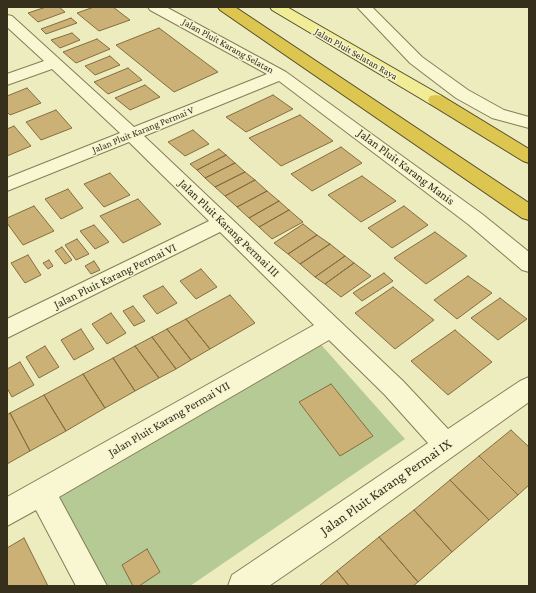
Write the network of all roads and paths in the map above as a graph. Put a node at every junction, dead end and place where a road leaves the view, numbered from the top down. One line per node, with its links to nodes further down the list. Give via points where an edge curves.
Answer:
1 (154, 7): 7 (street, Jalan Pluit Karang Selatan)
2 (225, 7): 15 (highway)
3 (277, 7): 9 (main road, Jalan Pluit Selatan Raya)
4 (364, 7): 10 (street, via 416,60 462,94 498,114)
5 (7, 19): 6 (street, Jalan Pluit Karang Permai III)
6 (54, 63): 8 (street); 11 (street, Jalan Pluit Karang Permai III)
7 (280, 75): 11 (street, Jalan Pluit Karang Permai V); 17 (street, Jalan Pluit Karang Manis, via 342,118 469,214)
8 (7, 80)
9 (436, 100): 12 (highway, via 462,108); 13 (highway)
10 (529, 123)
11 (131, 134): 14 (street, Jalan Pluit Karang Permai V); 16 (street, Jalan Pluit Karang Permai III)
12 (529, 139)
13 (529, 157)
14 (7, 185)
15 (529, 213)
16 (224, 222): 18 (street, Jalan Pluit Karang Permai III); 19 (street, Jalan Pluit Karang Permai VI)
17 (529, 264)
18 (331, 327): 21 (street, Jalan Pluit Karang Permai III, via 394,388); 22 (street, Jalan Pluit Karang Permai VII)
19 (7, 329)
20 (529, 388): 21 (street, Jalan Pluit Karang Permai IX)
21 (446, 445): 25 (street, Jalan Pluit Karang Permai IX)
22 (41, 492): 23 (street, Jalan Pluit Karang Permai VII); 24 (street)
23 (7, 512)
24 (92, 586)
25 (243, 586)

